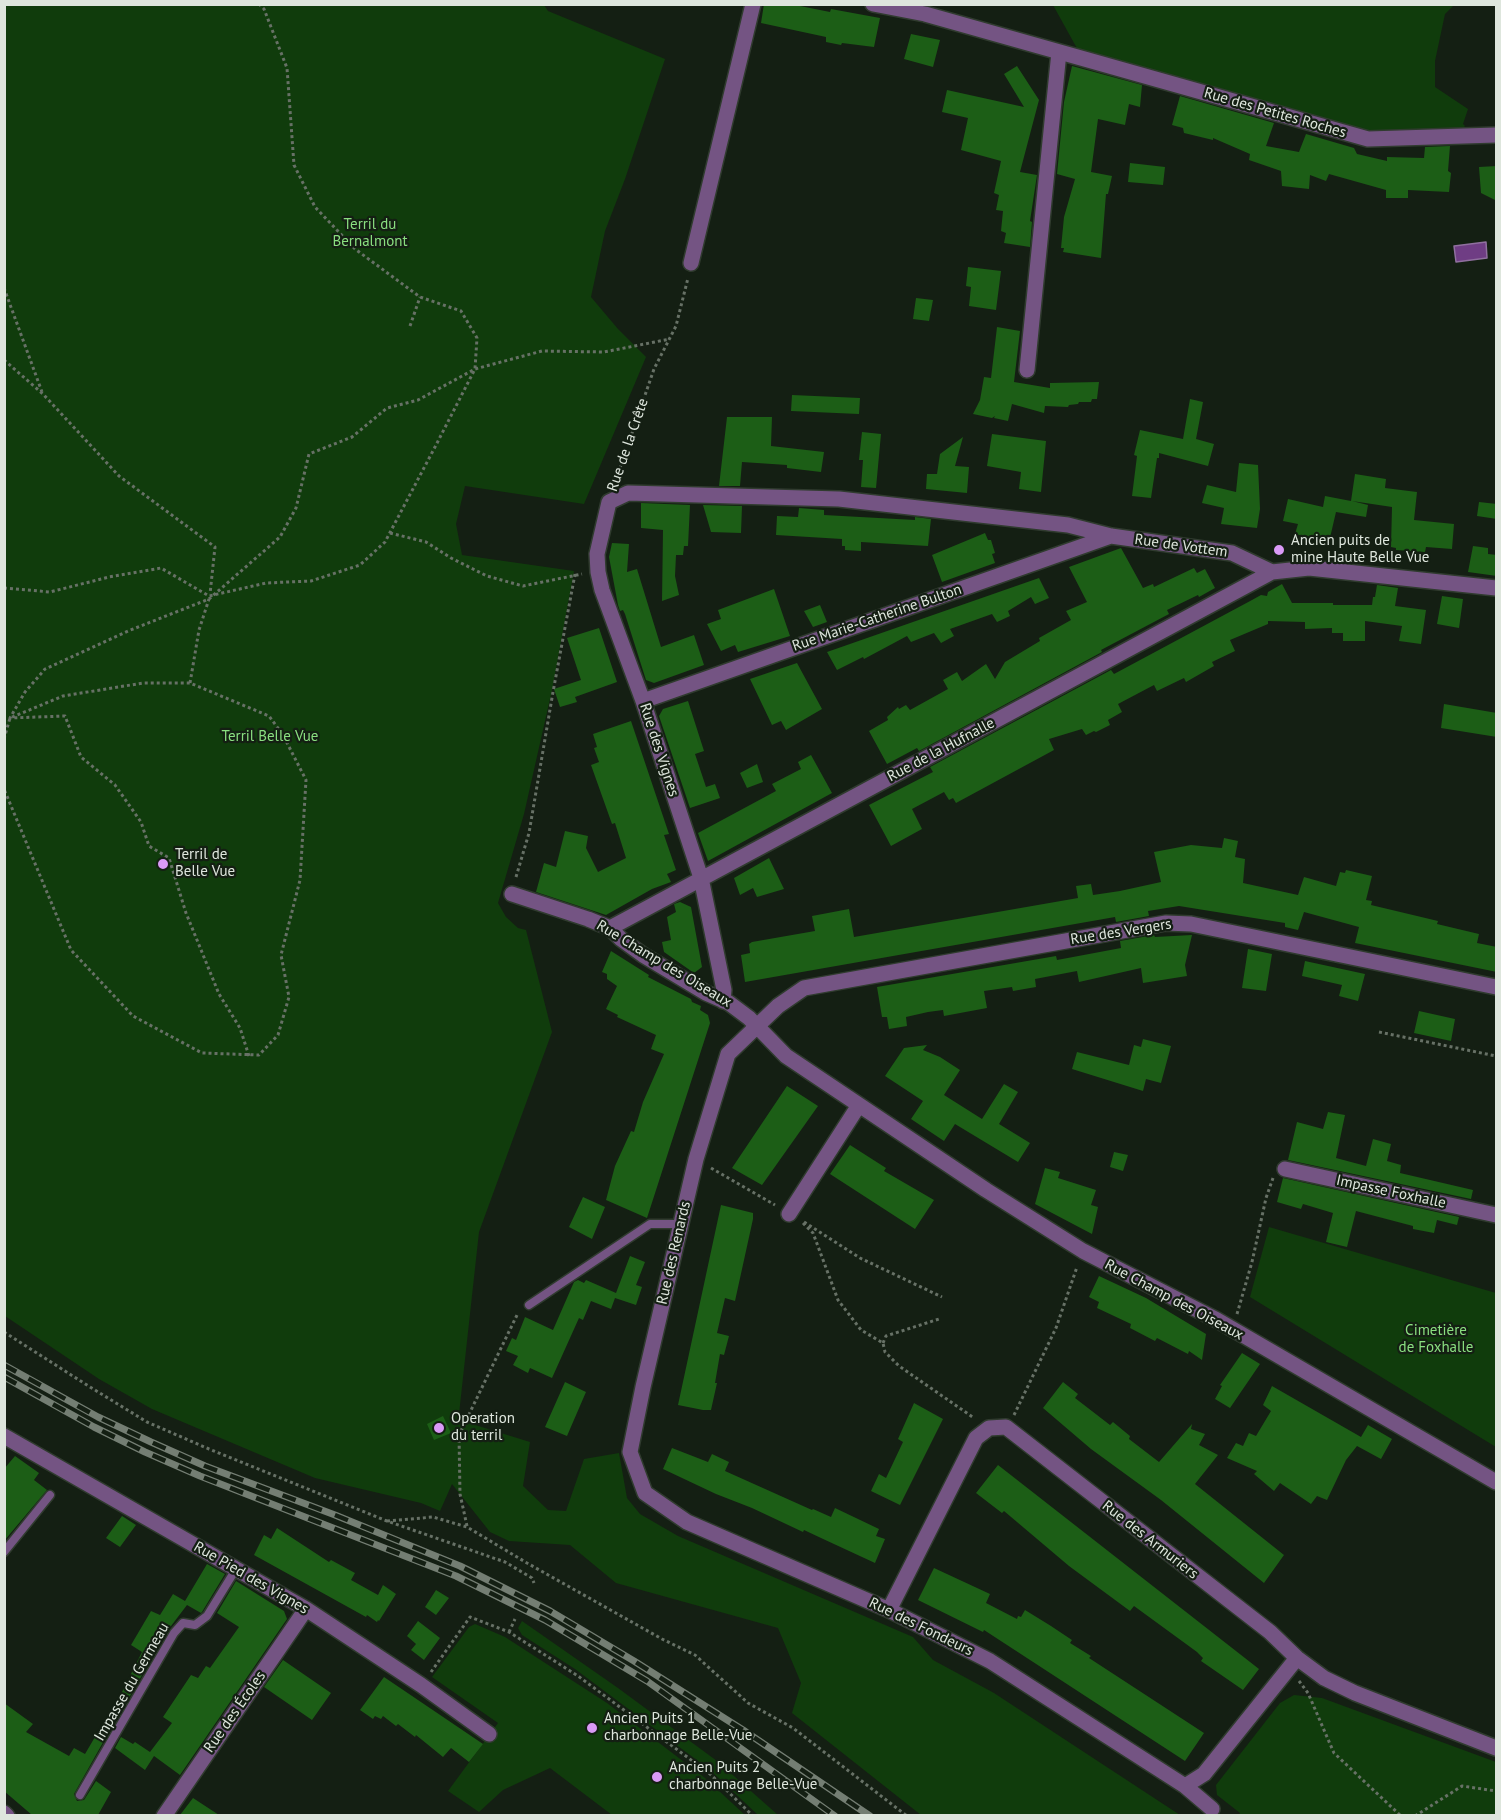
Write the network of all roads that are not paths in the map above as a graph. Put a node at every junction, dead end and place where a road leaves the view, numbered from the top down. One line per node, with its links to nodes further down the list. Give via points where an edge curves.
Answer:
1 (753, 4): 5 (street)
2 (873, 4): 3 (street, Rue des Petites Roches, via 925,14)
3 (1059, 52): 4 (street, Rue des Petites Roches, via 1368,139); 6 (street)
4 (1497, 135)
5 (691, 263)
6 (1027, 370)
7 (609, 502): 8 (street, Rue de la Crête, via 628,493 839,499 1068,525); 11 (street, Rue des Vignes, via 597,554 598,572)
8 (1111, 536): 9 (street, Rue de Vottem, via 1232,553); 11 (street, Rue Marie-Catherine Bulton)
9 (1272, 573): 10 (street, via 1309,568); 12 (street, Rue de la Hufnalle)
10 (1497, 588)
11 (643, 701): 12 (street, Rue des Vignes)
12 (701, 878): 14 (street, Rue de la Hufnalle); 16 (street, Rue des Vignes)
13 (512, 894): 14 (street, Rue Champ des Oiseaux)
14 (610, 928): 16 (street, Rue Champ des Oiseaux, via 644,955)
15 (1497, 987): 17 (street, Rue des Vergers, via 1191,924 1166,923 804,988)
16 (723, 1000): 17 (street, Rue Champ des Oiseaux)
17 (757, 1026): 18 (street, Rue Champ des Oiseaux, via 786,1056); 22 (street, Rue des Renards, via 728,1054)
18 (859, 1105): 20 (street); 25 (street, Rue Champ des Oiseaux, via 1083,1251 1230,1328)
19 (1285, 1169): 21 (street, Impasse Foxhalle)
20 (789, 1214)
21 (1497, 1215)
22 (680, 1224): 23 (lane, via 650,1224); 26 (street, Rue des Renards, via 630,1452)
23 (529, 1305)
24 (4, 1436): 29 (street, Rue Pied des Vignes)
25 (1497, 1482)
26 (645, 1493): 31 (street, Rue des Fondeurs, via 687,1522)
27 (50, 1495): 28 (lane)
28 (4, 1552)
29 (236, 1569): 30 (street, Rue Pied des Vignes); 36 (lane, Impasse du Germeau, via 207,1616 195,1625 183,1623 174,1633)
30 (306, 1609): 33 (street, Rue Pied des Vignes); 38 (street, Rue des Écoles)
31 (889, 1610): 32 (street, Rue des Armuriers, via 976,1438 989,1428 1006,1427 1270,1632); 35 (street, Rue des Fondeurs, via 990,1661)
32 (1293, 1663): 34 (street, Rue des Armuriers, via 1355,1694); 35 (street, via 1204,1774)
33 (489, 1734)
34 (1497, 1748)
35 (1185, 1786): 37 (street, Rue des Fondeurs)
36 (80, 1795)
37 (1212, 1809)
38 (164, 1815)

